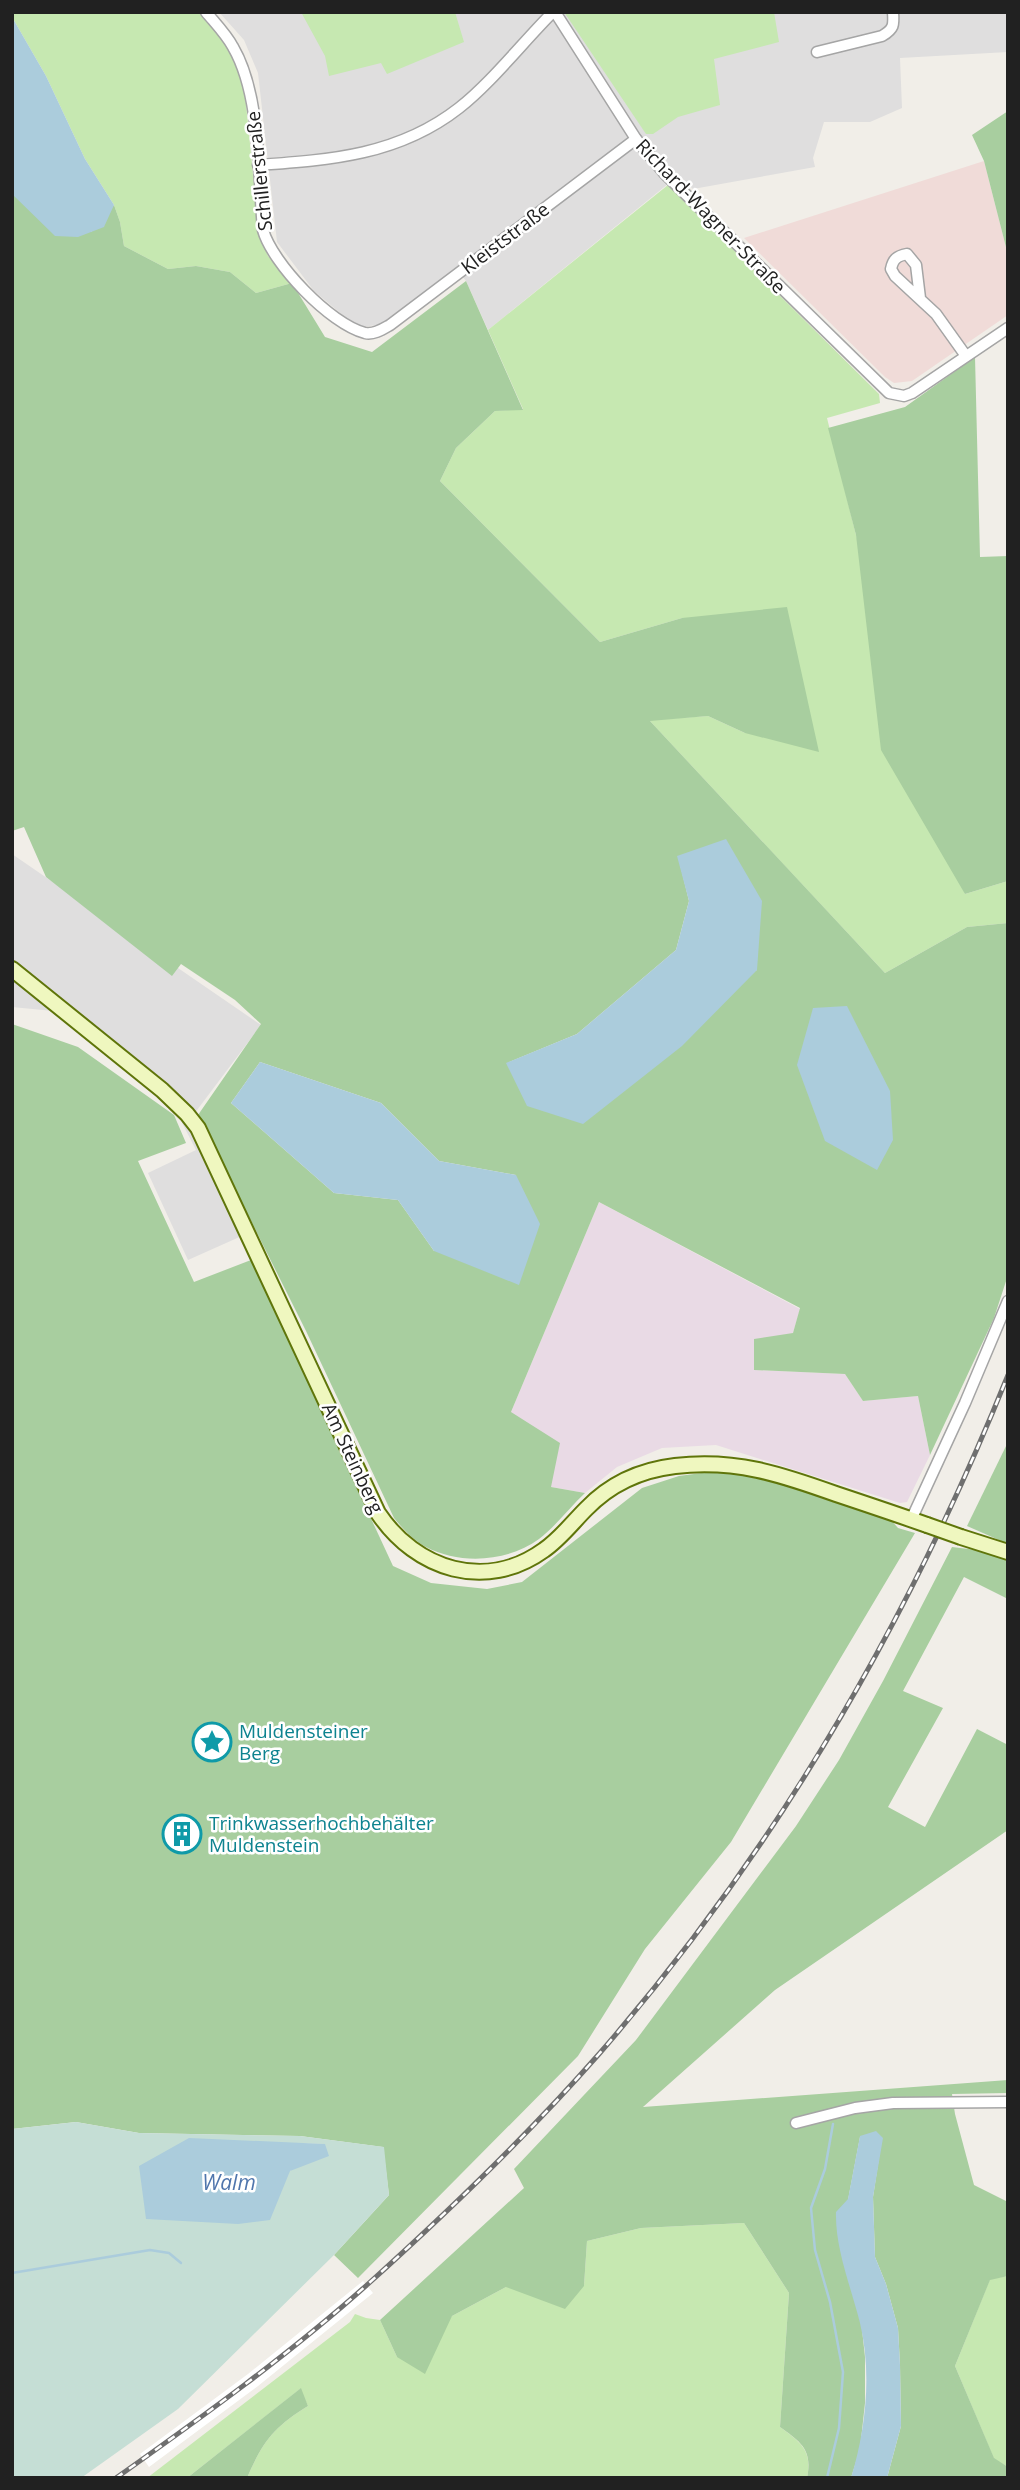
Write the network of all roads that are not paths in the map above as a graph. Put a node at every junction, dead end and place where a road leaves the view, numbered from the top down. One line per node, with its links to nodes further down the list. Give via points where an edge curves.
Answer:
1 (206, 12): 6 (street, Schillerstraße, via 232,46 246,76)
2 (554, 12): 5 (street, Richard-Wagner-Straße); 6 (street, via 473,95 409,138 365,153)
3 (893, 12): 4 (street, via 892,31)
4 (817, 52)
5 (636, 139): 9 (street, Kleiststraße, via 390,325); 10 (street, Richard-Wagner-Straße, via 665,174 882,387 896,396 912,393)
6 (258, 165): 9 (street, Schillerstraße, via 268,244 321,307 351,327)
7 (920, 298): 10 (street)
8 (1008, 328): 10 (street)
9 (371, 333)
10 (966, 356)
11 (12, 969): 13 (main road, Am Steinberg, via 168,1096 198,1128 378,1513 400,1541 420,1556 465,1571 511,1566 552,1544 611,1488 637,1475 679,1466 760,1469)
12 (1008, 1301): 13 (street)
13 (911, 1520): 14 (main road, Am Steinberg, bridge)
14 (1008, 1552)
15 (1008, 2102): 16 (street, via 893,2103)
16 (796, 2123)

